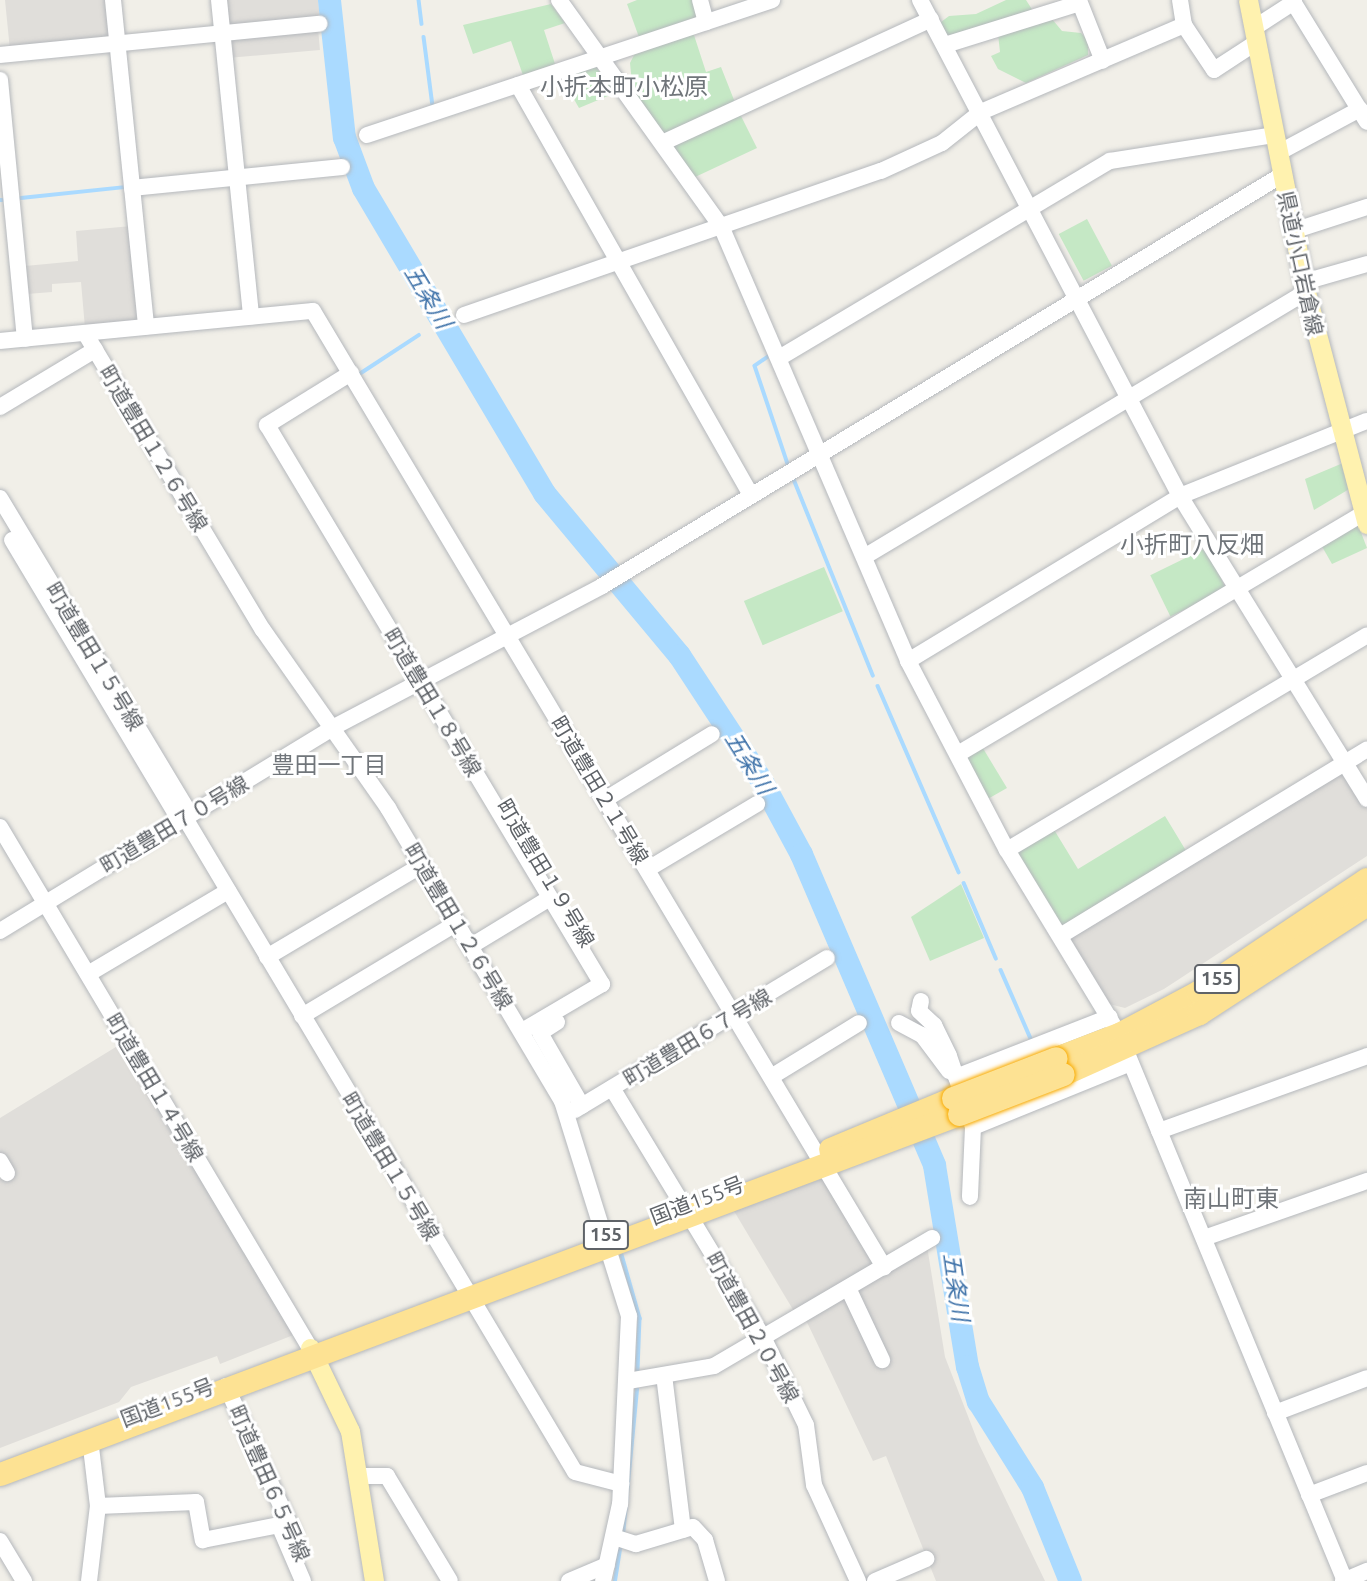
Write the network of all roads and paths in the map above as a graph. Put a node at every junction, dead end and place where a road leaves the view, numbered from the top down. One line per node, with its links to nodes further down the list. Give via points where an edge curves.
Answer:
1 (113, 0): 17 (street)
2 (219, 0): 15 (street)
3 (559, 0): 20 (street)
4 (700, 0): 12 (street)
5 (772, 0): 12 (street)
6 (920, 0): 11 (street)
7 (1180, 0): 14 (street)
8 (1248, 0): 16 (main road, 県道小口岩倉線)
9 (1313, 0): 10 (street)
10 (1294, 3): 16 (street); 24 (street)
11 (931, 19): 18 (street); 27 (street)
12 (706, 22): 20 (street)
13 (318, 24): 15 (street)
14 (1184, 25): 16 (street, via 1214,70); 21 (street)
15 (223, 33): 17 (street); 31 (street)
16 (1255, 35): 28 (main road, 県道小口岩倉線)
17 (117, 43): 19 (street); 32 (street)
18 (944, 45): 21 (street, via 1080,3); 25 (street)
19 (0, 54)
20 (600, 57): 23 (street); 27 (street)
21 (1103, 61): 25 (street)
22 (0, 80): 44 (street)
23 (519, 85): 26 (street); 37 (street)
24 (1362, 105): 28 (street)
25 (981, 112): 34 (street); 35 (street, via 942,143 881,171)
26 (367, 135)
27 (662, 143): 35 (street)
28 (1277, 144): 30 (main road, 県道小口岩倉線); 34 (street, via 1110,161)
29 (342, 167): 31 (street)
30 (1282, 175): 36 (main road, 県道小口岩倉線); 40 (street, 町道豊田７０号線)
31 (237, 177): 32 (street); 42 (street)
32 (132, 188): 43 (street)
33 (1367, 207): 36 (street)
34 (1031, 208): 40 (street); 47 (street)
35 (721, 226): 37 (street); 47 (street)
36 (1293, 231): 39 (main road, 県道小口岩倉線)
37 (619, 261): 41 (street); 55 (street)
38 (1367, 264): 39 (street)
39 (1305, 287): 49 (street); 53 (main road, 県道小口岩倉線)
40 (1076, 296): 49 (street); 54 (street, 町道豊田７０号線)
41 (464, 315)
42 (251, 316): 43 (street); 48 (street, 町道豊田２１号線, via 315,314)
43 (146, 326): 45 (street)
44 (25, 338): 45 (street); 46 (street)
45 (90, 340): 50 (street); 67 (street, 町道豊田１２６号線, via 263,630)
46 (0, 341)
47 (779, 358): 54 (street)
48 (351, 373): 62 (street, 町道豊田２１号線); 65 (street, 町道豊田１８号線, via 267,425)
49 (1129, 398): 56 (street); 60 (street)
50 (0, 407)
51 (1367, 421): 53 (street)
52 (279, 431): 65 (street, 町道豊田１９号線)
53 (1340, 431): 56 (street); 58 (main road, 県道小口岩倉線)
54 (820, 452): 55 (street, 町道豊田７０号線); 60 (street)
55 (750, 495): 62 (street, 町道豊田７０号線, via 609,581)
56 (1180, 496): 61 (street); 64 (street)
57 (0, 498): 75 (street, 町道豊田１５号線)
58 (1365, 518): 61 (street)
59 (0, 520): 75 (street)
60 (864, 557): 64 (street)
61 (1237, 588): 66 (street); 70 (street)
62 (507, 634): 65 (street, 町道豊田７０号線); 72 (street, 町道豊田２１号線)
63 (1367, 635): 66 (street)
64 (908, 661): 70 (street)
65 (424, 678): 67 (street, 町道豊田７０号線); 82 (street, 町道豊田１８号線); 103 (street, 町道豊田１９号線, via 614,987 540,1033)
66 (1293, 679): 71 (street); 77 (street)
67 (332, 728): 75 (street, 町道豊田７０号線); 78 (street, 町道豊田１２６号線)
68 (712, 734): 72 (street)
69 (1367, 749): 71 (street)
70 (958, 754): 77 (street)
71 (1345, 763): 73 (street); 87 (street)
72 (606, 799): 79 (street, 町道豊田２１号線)
73 (1367, 799)
74 (757, 804): 79 (street)
75 (185, 818): 81 (street, 町道豊田１５号線); 83 (street, 町道豊田７０号線)
76 (0, 827): 83 (street, 町道豊田１４号線)
77 (1007, 850): 87 (street)
78 (422, 864): 85 (street, 町道豊田１２６号線); 89 (street)
79 (648, 869): 93 (street, 町道豊田２１号線)
80 (1367, 879): 98 (highway, 国道155号 / 155)
81 (228, 891): 89 (street, 町道豊田１５号線); 91 (street)
82 (550, 898): 88 (street); 97 (street, 町道豊田１８号線, via 602,984)
83 (46, 903): 86 (street, 町道豊田７０号線); 91 (street, 町道豊田１４号線)
84 (1367, 904): 98 (highway, 国道155号 / 155, via 1199,1013)
85 (457, 923): 88 (street, 町道豊田１２６号線); 94 (street)
86 (0, 931)
87 (1060, 936): 98 (street)
88 (471, 946): 97 (street, 町道豊田１２６号線)
89 (267, 957): 94 (street, 町道豊田１５号線)
90 (827, 958): 93 (street, 町道豊田６７号線)
91 (88, 974): 117 (street, 町道豊田１４号線)
92 (922, 1001): 102 (street, via 919,1012 934,1025)
93 (734, 1014): 100 (street, 町道豊田２１号線); 101 (street, 町道豊田６７号線)
94 (302, 1016): 115 (street, 町道豊田１５号線)
95 (859, 1023): 100 (street)
96 (899, 1023): 102 (street, via 922,1035)
97 (522, 1031): 104 (street, 町道豊田１２６号線)
98 (1121, 1041): 102 (street); 102 (street); 102 (highway, 国道155号 / 155, bridge); 105 (street)
99 (1367, 1056): 105 (street)
100 (771, 1077): 106 (street, 町道豊田２１号線)
101 (612, 1088): 103 (street, 町道豊田６７号線); 109 (street, 町道豊田２０号線)
102 (955, 1106): 106 (highway, 国道155号 / 155); 108 (street)
103 (582, 1107): 104 (street, 町道豊田６７号線)
104 (566, 1115): 112 (street, 町道豊田１２６号線)
105 (1159, 1131): 111 (street)
106 (821, 1160): 109 (highway, 国道155号 / 155); 113 (street, 町道豊田２１号線)
107 (1367, 1181): 111 (street)
108 (970, 1197)
109 (686, 1210): 112 (highway, 国道155号 / 155); 116 (street, 町道豊田２０号線)
110 (932, 1238): 113 (street)
111 (1204, 1238): 123 (street)
112 (607, 1240): 115 (highway, 国道155号 / 155); 121 (street, 町道豊田１２６号線, via 629,1317)
113 (884, 1266): 114 (street)
114 (848, 1288): 116 (street); 118 (street)
115 (467, 1293): 117 (highway, 国道155号 / 155); 129 (street, 町道豊田１５号線, via 575,1472)
116 (764, 1339): 119 (street, via 714,1366); 147 (street, 町道豊田２０号線, via 806,1425 814,1485)
117 (311, 1351): 122 (highway, 国道155号 / 155); 125 (highway, 国道155号 / 155); 128 (main road, via 350,1431)
118 (882, 1360)
119 (664, 1375): 121 (street); 133 (street)
120 (1367, 1378): 123 (street)
121 (628, 1381): 129 (street, 町道豊田１２６号線)
122 (226, 1387): 124 (highway, 国道155号 / 155); 132 (street, 町道豊田６５号線)
123 (1275, 1413): 130 (street)
124 (90, 1439): 127 (highway, 国道155号 / 155); 131 (street)
125 (0, 1465)
126 (1367, 1473): 130 (street)
127 (0, 1474)
128 (360, 1476): 143 (main road); 144 (street, via 387,1476)
129 (621, 1484): 134 (street, 町道豊田１２６号線)
130 (1310, 1495): 149 (street)
131 (99, 1506): 132 (street, via 196,1502 203,1540); 140 (street)
132 (284, 1524): 141 (street); 142 (street, 町道豊田６５号線)
133 (683, 1530): 134 (street, via 636,1544); 146 (street, via 699,1531)
134 (614, 1537): 138 (street, 町道豊田１２６号線)
135 (0, 1541): 139 (street)
136 (926, 1559): 148 (street)
137 (1367, 1571): 149 (street)
138 (605, 1573): 145 (street)
139 (24, 1581)
140 (89, 1581)
141 (303, 1581)
142 (314, 1581)
143 (374, 1581)
144 (450, 1581)
145 (569, 1581)
146 (718, 1581)
147 (858, 1581)
148 (875, 1581)
149 (1344, 1581)

